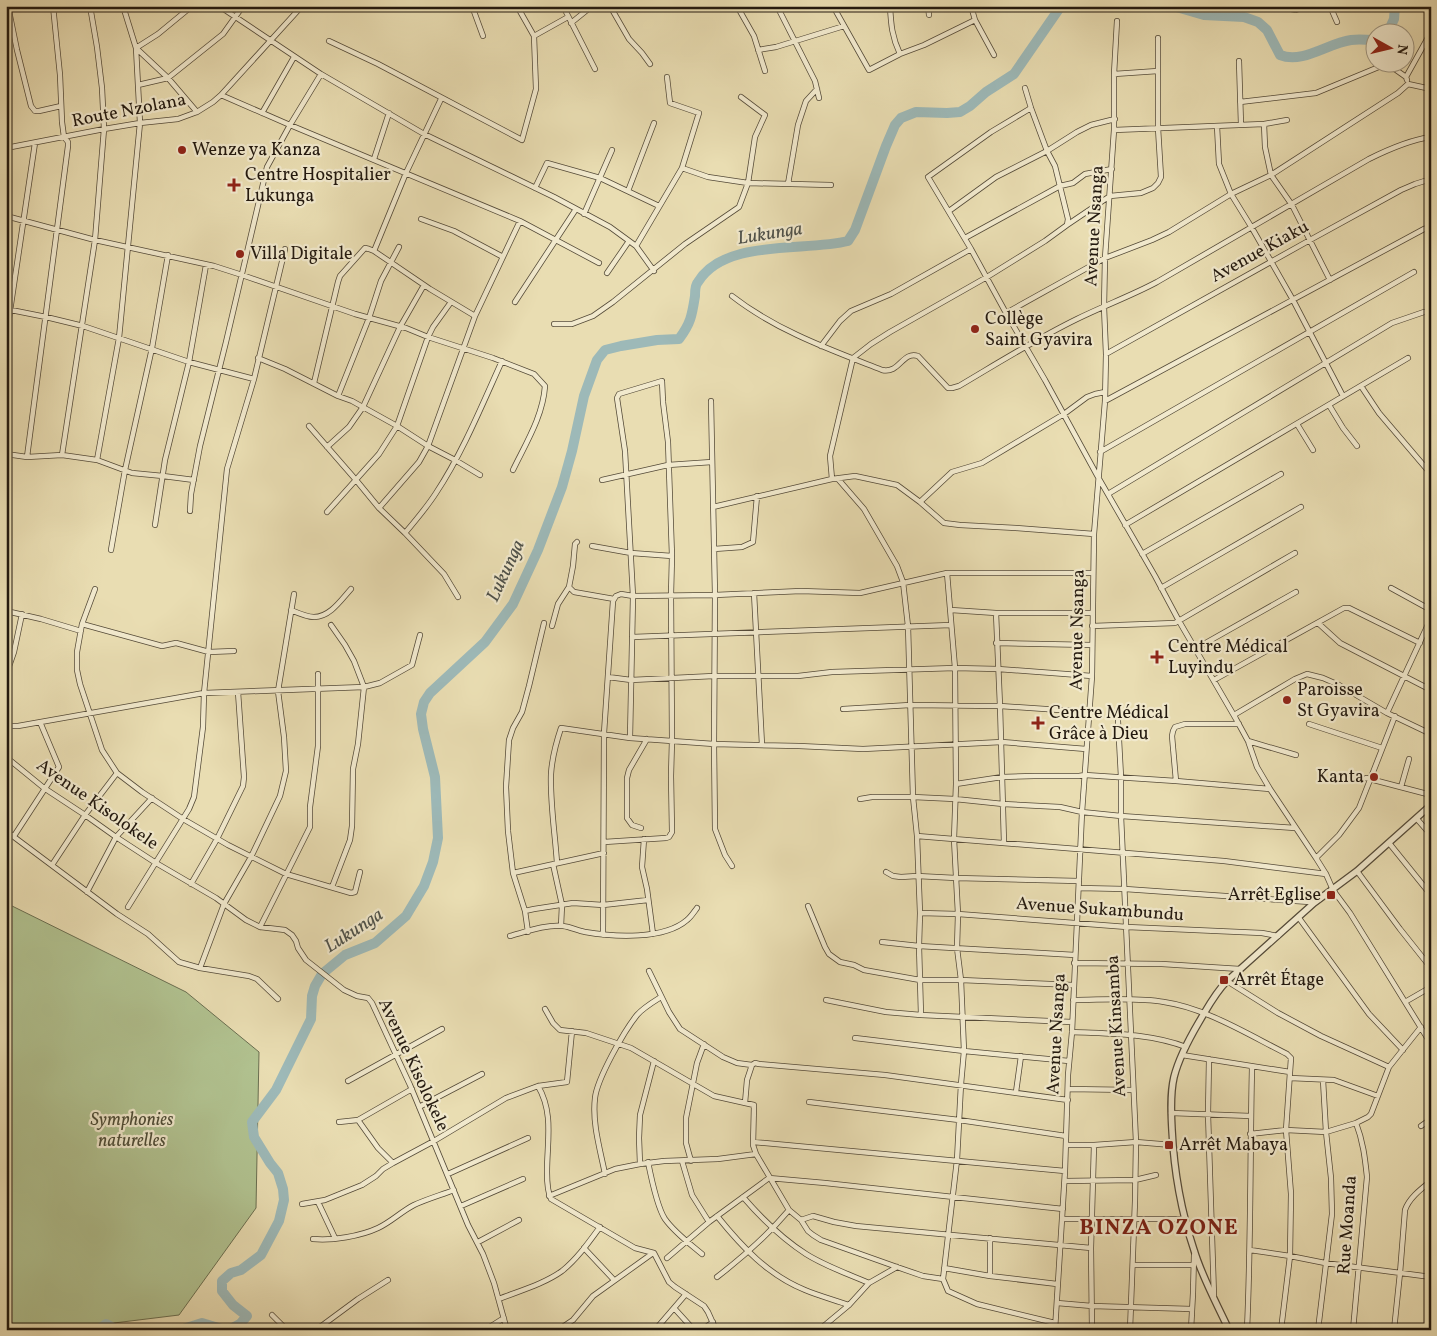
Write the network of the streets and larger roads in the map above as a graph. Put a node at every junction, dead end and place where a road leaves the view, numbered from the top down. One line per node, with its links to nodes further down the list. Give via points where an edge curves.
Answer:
1 (8, 6): 65 (street, via 31,106 35,111)
2 (53, 6): 65 (street)
3 (90, 6): 79 (street, via 102,88)
4 (123, 6): 40 (street)
5 (184, 6): 24 (street)
6 (192, 6): 24 (street)
7 (219, 6): 27 (street)
8 (243, 6): 27 (street)
9 (302, 6): 37 (street, Route Nzolana)
10 (472, 6): 34 (street)
11 (517, 6): 35 (street)
12 (563, 6): 26 (street)
13 (592, 6): 31 (street)
14 (610, 6): 46 (street, via 629,39)
15 (737, 6): 41 (street)
16 (777, 6): 39 (street)
17 (833, 6): 32 (street)
18 (890, 6): 42 (street, via 892,32)
19 (928, 6): 25 (street)
20 (971, 6): 28 (street)
21 (1306, 6): 23 (street)
22 (1330, 6): 30 (street)
23 (1291, 9)
24 (188, 11): 40 (street)
25 (928, 16)
26 (568, 17): 31 (street); 35 (street)
27 (235, 18): 37 (street); 54 (street, via 223,34)
28 (975, 20): 42 (street); 43 (street)
29 (1117, 21): 51 (street, Avenue Nsanga)
30 (1337, 22)
31 (571, 23): 47 (street)
32 (844, 26): 39 (street); 42 (street, via 869,70)
33 (1431, 32): 53 (street)
34 (483, 36)
35 (534, 36): 63 (street, via 536,90 522,140)
36 (1158, 38): 49 (street)
37 (270, 41): 44 (street); 60 (street, Route Nzolana)
38 (329, 41): 63 (street)
39 (794, 42): 41 (street); 58 (street)
40 (136, 48): 54 (street); 56 (street)
41 (758, 50): 48 (street)
42 (900, 54)
43 (994, 55)
44 (294, 57): 50 (street); 68 (street)
45 (1239, 61): 64 (street)
46 (650, 64)
47 (595, 69)
48 (765, 71)
49 (1158, 71): 51 (street); 78 (street)
50 (321, 74): 69 (street); 75 (street)
51 (1114, 74): 70 (street, Avenue Nsanga)
52 (666, 77): 89 (street, via 670,103 699,113)
53 (1406, 77): 55 (street); 64 (street, via 1386,64 1316,93)
54 (168, 78): 56 (street); 67 (street)
55 (1408, 84): 59 (street); 92 (street)
56 (138, 86): 72 (street)
57 (1025, 88): 66 (street)
58 (817, 89): 62 (street); 96 (street, via 806,102 798,125)
59 (1431, 89)
60 (221, 95): 67 (street, Route Nzolana); 68 (street)
61 (741, 97): 95 (street, via 765,115 755,137)
62 (819, 98)
63 (441, 99): 81 (street)
64 (1240, 102): 76 (street)
65 (61, 106): 82 (street)
66 (1031, 108): 87 (street); 106 (street, via 928,177)
67 (197, 112): 72 (street, Route Nzolana, via 178,119)
68 (262, 113): 75 (street)
69 (389, 113): 81 (street); 88 (street)
70 (1114, 119): 80 (street, Avenue Nsanga); 87 (street, via 1084,128)
71 (1286, 120): 74 (street)
72 (140, 123): 79 (street, Route Nzolana); 122 (street)
73 (654, 123): 100 (street)
74 (1264, 124): 76 (street); 92 (street)
75 (290, 125): 88 (street); 137 (street, via 267,166)
76 (1241, 125): 77 (street)
77 (1217, 126): 78 (street); 101 (street, via 1219,164)
78 (1158, 128): 80 (street); 102 (street, via 1161,177 1158,184 1141,193)
79 (104, 129): 82 (street, Route Nzolana); 117 (street)
80 (1114, 130): 90 (street, Avenue Nsanga)
81 (424, 134): 91 (street); 99 (street)
82 (64, 137): 84 (street, Route Nzolana); 115 (street, via 68,146)
83 (1431, 137): 103 (street, via 1389,149)
84 (35, 143): 85 (street, Route Nzolana); 110 (street)
85 (6, 148)
86 (612, 150): 93 (street)
87 (1047, 151): 98 (street); 106 (street, via 996,178)
88 (374, 159): 91 (street)
89 (682, 168): 95 (street, via 708,177); 104 (street)
90 (1112, 169): 98 (street, via 1085,174 1073,183); 102 (street, Avenue Nsanga)
91 (406, 172): 111 (street); 126 (street)
92 (1271, 174): 101 (street); 103 (street)
93 (600, 178): 99 (street, via 547,163); 100 (street); 107 (street)
94 (1431, 180): 119 (street, Avenue Kiaku, via 1401,190)
95 (748, 183): 96 (street); 134 (street, via 739,207)
96 (788, 184): 97 (street)
97 (831, 185)
98 (1060, 186): 112 (street); 116 (street)
99 (535, 188): 105 (street)
100 (628, 191): 104 (street)
101 (1231, 194): 114 (street); 129 (street, via 1169,232)
102 (1110, 196): 112 (street); 129 (street, Avenue Nsanga)
103 (1292, 205): 114 (street); 119 (street)
104 (659, 206): 121 (street)
105 (576, 209): 107 (street); 118 (street)
106 (949, 211): 116 (street)
107 (584, 214): 120 (street)
108 (6, 216): 110 (street)
109 (421, 219): 128 (street, via 454,231)
110 (24, 221): 115 (street); 148 (street)
111 (520, 221): 118 (street); 128 (street)
112 (1067, 225): 138 (street)
113 (1431, 227): 139 (street)
114 (1252, 228): 131 (street); 147 (street, via 1157,282)
115 (58, 230): 117 (street); 152 (street)
116 (965, 238): 125 (street)
117 (95, 240): 122 (street); 155 (street)
118 (555, 240): 132 (street); 145 (street)
119 (1310, 240): 131 (street, Avenue Kiaku); 139 (street)
120 (629, 241): 121 (street); 136 (street)
121 (636, 246): 134 (street)
122 (129, 247): 127 (street); 160 (street)
123 (399, 247): 130 (street)
124 (285, 249): 141 (street)
125 (971, 249): 138 (street); 161 (street, via 891,294 851,312)
126 (374, 251): 130 (street); 146 (street, via 365,248 340,276)
127 (168, 255): 133 (street); 163 (street)
128 (504, 257): 151 (street)
129 (1105, 258): 147 (street, Avenue Nsanga); 150 (street)
130 (391, 262): 140 (street); 153 (street)
131 (1270, 262): 143 (street); 165 (street, Avenue Kiaku)
132 (599, 263)
133 (206, 264): 137 (street); 170 (street)
134 (654, 270): 154 (street, via 592,316 572,324)
135 (1414, 272): 157 (street)
136 (607, 273)
137 (242, 275): 141 (street); 172 (street)
138 (987, 277): 150 (street); 167 (street, via 890,332)
139 (1330, 280): 143 (street)
140 (424, 285): 144 (street); 156 (street)
141 (276, 286): 146 (street); 166 (street)
142 (732, 296): 161 (street, via 772,322)
143 (1293, 300): 157 (street); 180 (street)
144 (451, 302): 151 (street); 158 (street)
145 (515, 302)
146 (332, 306): 153 (street); 174 (street)
147 (1104, 307): 162 (street); 165 (street, Avenue Nsanga)
148 (8, 310): 152 (street); 159 (street)
149 (1424, 312): 171 (street, via 1392,323)
150 (1006, 313): 162 (street)
151 (475, 316): 164 (street)
152 (46, 317): 155 (street); 194 (street)
153 (369, 318): 156 (street); 177 (street)
154 (554, 324)
155 (83, 326): 160 (street); 193 (street)
156 (400, 327): 158 (street); 182 (street)
157 (1309, 332): 171 (street); 191 (street)
158 (428, 337): 164 (street); 186 (street)
159 (6, 338)
160 (119, 338): 163 (street); 195 (street)
161 (821, 346): 167 (street)
162 (1026, 346): 167 (street, via 952,388 948,388 918,356 910,356 888,372); 183 (street)
163 (152, 348): 170 (street); 199 (street)
164 (464, 348): 169 (street); 187 (street)
165 (1106, 354): 176 (street, Avenue Nsanga)
166 (258, 358): 173 (street); 174 (street)
167 (852, 358): 207 (street, via 830,456)
168 (1408, 358): 175 (street)
169 (502, 361): 196 (street); 200 (street, via 534,374 545,386 540,412)
170 (189, 362): 172 (street); 205 (street)
171 (1326, 363): 178 (street); 211 (street)
172 (219, 369): 173 (street); 208 (street)
173 (254, 379): 275 (street, via 227,469)
174 (314, 383): 177 (street)
175 (1361, 386): 178 (street); 202 (street, via 1379,413)
176 (1105, 392): 180 (street, Avenue Nsanga); 183 (street, via 1087,397)
177 (338, 396): 182 (street)
178 (1343, 396): 181 (street)
179 (711, 401): 197 (street)
180 (1105, 402): 191 (street, Avenue Nsanga)
181 (1329, 405): 184 (street); 188 (street)
182 (363, 407): 186 (street); 189 (street, via 349,427)
183 (1064, 414): 206 (street); 213 (street, via 982,463 952,472)
184 (1297, 424): 190 (street); 220 (street)
185 (309, 426): 189 (street)
186 (397, 426): 187 (street); 209 (street, via 379,454)
187 (428, 446): 196 (street); 216 (street, via 419,462)
188 (1358, 446)
189 (327, 447): 209 (street)
190 (1313, 450)
191 (1100, 452): 206 (street, Avenue Nsanga)
192 (6, 454): 194 (street)
193 (62, 455): 194 (street); 195 (street)
194 (27, 458)
195 (97, 460): 199 (street)
196 (455, 460): 203 (street); 221 (street, via 436,494)
197 (712, 462): 198 (street); 214 (street)
198 (668, 465): 204 (street); 204 (street, via 662,381 619,394 617,398); 230 (street)
199 (125, 470): 205 (street); 226 (street)
200 (514, 470)
201 (1281, 474): 229 (street)
202 (1431, 474)
203 (480, 475)
204 (626, 475): 210 (street); 227 (street)
205 (163, 476): 208 (street); 219 (street)
206 (1098, 477): 211 (street); 222 (street, Avenue Nsanga)
207 (832, 479): 212 (street); 213 (street, via 855,476 897,485); 233 (street, via 838,479 864,509 898,566)
208 (194, 480): 217 (street)
209 (356, 480): 216 (street); 218 (street)
210 (602, 480)
211 (1108, 494): 220 (street)
212 (757, 496): 214 (street); 225 (street, via 753,542 742,547)
213 (920, 502): 222 (street, via 949,524)
214 (713, 507): 225 (street)
215 (1301, 507): 235 (street)
216 (379, 508): 221 (street)
217 (190, 511)
218 (328, 512)
219 (155, 524)
220 (1125, 525): 229 (street)
221 (405, 533): 245 (street, via 444,574)
222 (1094, 534): 232 (street, Avenue Nsanga)
223 (577, 542): 234 (street)
224 (592, 546): 227 (street)
225 (714, 549): 242 (street)
226 (112, 550)
227 (631, 553): 230 (street); 243 (street)
228 (1296, 553): 255 (street)
229 (1142, 554): 235 (street)
230 (672, 556): 244 (street)
231 (948, 573): 232 (street); 233 (street); 248 (street)
232 (1092, 573): 252 (street, Avenue Nsanga)
233 (903, 582): 240 (street, via 860,593); 262 (street)
234 (569, 587): 246 (street, via 574,592); 261 (street, via 558,604)
235 (1161, 588): 255 (street)
236 (1391, 588): 249 (street)
237 (95, 589): 258 (street)
238 (351, 589): 247 (street, via 322,616 312,617)
239 (1296, 592): 273 (street)
240 (754, 593): 242 (street); 266 (street)
241 (294, 594): 247 (street)
242 (715, 595): 244 (street); 265 (street)
243 (632, 596): 244 (street); 246 (street, via 621,594); 269 (street)
244 (671, 596): 268 (street)
245 (458, 597)
246 (614, 599): 285 (street)
247 (291, 610): 292 (street)
248 (951, 610): 251 (street); 260 (street)
249 (1431, 610)
250 (6, 611): 253 (street)
251 (996, 613): 252 (street); 270 (street)
252 (1092, 613): 263 (street, Avenue Nsanga)
253 (22, 614): 264 (street); 280 (street)
254 (1431, 618): 271 (street)
255 (1178, 622): 263 (street); 273 (street)
256 (544, 623): 372 (street, via 522,712 509,740 506,787)
257 (1318, 623): 271 (street, via 1349,608); 281 (street, via 1340,643); 288 (street)
258 (82, 624): 264 (street); 275 (street, via 162,646 176,643)
259 (331, 625): 289 (street, via 354,661)
260 (951, 625): 262 (street); 276 (street)
261 (552, 626)
262 (908, 626): 266 (street); 277 (street)
263 (1092, 626): 272 (street, Avenue Nsanga)
264 (81, 631): 301 (street, via 77,670)
265 (715, 633): 266 (street); 268 (street); 282 (street)
266 (757, 633): 283 (street)
267 (420, 635): 289 (street, via 412,665 380,683)
268 (671, 635): 269 (street); 286 (street)
269 (632, 637): 287 (street)
270 (996, 643): 272 (street); 278 (street)
271 (1420, 643): 281 (street)
272 (1092, 646): 284 (street, Avenue Nsanga)
273 (1195, 650): 288 (street)
274 (234, 651): 275 (street)
275 (208, 652): 294 (street)
276 (955, 668): 277 (street); 278 (street); 296 (street)
277 (909, 669): 283 (street); 295 (street)
278 (998, 669): 284 (street); 297 (street)
279 (318, 674): 290 (street)
280 (6, 675)
281 (1404, 675): 291 (street); 300 (street)
282 (714, 676): 283 (street); 286 (street); 316 (street)
283 (759, 676): 317 (street)
284 (1092, 676): 299 (street, Avenue Nsanga)
285 (608, 677): 287 (street); 309 (street)
286 (672, 678): 287 (street); 313 (street)
287 (631, 680): 311 (street)
288 (1214, 680): 302 (street)
289 (364, 687): 290 (street); 379 (street, via 353,769 350,840)
290 (319, 689): 292 (street); 373 (street, via 318,746 310,827)
291 (1431, 690)
292 (278, 691): 293 (street); 363 (street, via 286,772 280,796)
293 (238, 692): 294 (street); 354 (street, via 243,786)
294 (204, 694): 301 (street); 345 (street, via 194,797)
295 (910, 706): 296 (street); 298 (street); 319 (street)
296 (956, 706): 297 (street); 318 (street)
297 (1000, 706): 299 (street); 315 (street)
298 (843, 709)
299 (1089, 712): 321 (street, Avenue Nsanga)
300 (1387, 712): 302 (street, via 1339,685 1307,674); 303 (street)
301 (90, 714): 305 (street); 325 (street, via 102,750)
302 (1234, 715): 306 (street)
303 (1394, 716): 310 (street); 320 (street)
304 (1118, 721): 328 (street, Avenue Kinsamba)
305 (40, 722): 308 (street); 333 (street, via 59,767)
306 (1238, 724): 314 (street); 330 (street, via 1185,724 1175,727 1172,736)
307 (1309, 724): 320 (street)
308 (6, 726)
309 (604, 733): 311 (street); 357 (street); 365 (street, via 561,728 551,772)
310 (1431, 734)
311 (630, 738): 312 (street)
312 (648, 739): 313 (street); 347 (street, via 627,778 627,818 632,825)
313 (672, 740): 316 (street); 355 (street, via 672,832 666,838)
314 (1248, 740): 322 (street); 334 (street, via 1257,767)
315 (1002, 742): 318 (street); 321 (street); 327 (street)
316 (714, 744): 317 (street); 368 (street, via 715,829)
317 (762, 745): 319 (street)
318 (956, 746): 319 (street); 331 (street)
319 (911, 748): 336 (street)
320 (1382, 748): 329 (street)
321 (1086, 749): 326 (street, Avenue Nsanga)
322 (1296, 755)
323 (6, 757): 333 (street, Avenue Kisolokele)
324 (1409, 759): 332 (street)
325 (117, 774): 337 (street); 343 (street)
326 (1085, 775): 327 (street); 328 (street); 342 (street, Avenue Nsanga)
327 (1002, 777): 331 (street); 340 (street)
328 (1121, 777): 330 (street); 344 (street, Avenue Kinsamba)
329 (1369, 778): 332 (street); 364 (street, via 1359,808)
330 (1176, 781): 334 (street)
331 (956, 784): 339 (street)
332 (1401, 787): 335 (street)
333 (44, 788): 343 (street, Avenue Kisolokele); 351 (street)
334 (1270, 790): 348 (street)
335 (1431, 795)
336 (913, 797): 338 (street); 339 (street); 352 (street)
337 (152, 798): 345 (street); 353 (street)
338 (860, 799)
339 (956, 800): 340 (street); 356 (street)
340 (1003, 804): 342 (street, via 1060,807); 358 (street)
341 (1431, 805): 346 (street)
342 (1082, 812): 344 (street); 360 (street, Avenue Nsanga)
343 (85, 815): 353 (street, Avenue Kisolokele); 367 (street)
344 (1121, 816): 348 (street); 361 (street, Avenue Kinsamba)
345 (183, 819): 354 (street); 366 (street)
346 (1417, 819): 350 (street); 359 (street)
347 (641, 828)
348 (1295, 828): 364 (street)
349 (6, 831): 351 (street)
350 (1431, 835)
351 (14, 836): 367 (street)
352 (917, 836): 356 (street); 375 (street)
353 (116, 837): 366 (street, Avenue Kisolokele); 383 (street)
354 (217, 839): 363 (street); 378 (street)
355 (644, 839): 357 (street); 385 (street, via 642,867)
356 (954, 839): 358 (street); 376 (street)
357 (604, 842): 362 (street)
358 (1004, 843): 360 (street)
359 (1389, 844): 369 (street); 384 (street)
360 (1081, 848): 361 (street); 377 (street, Avenue Nsanga)
361 (1123, 852): 374 (street); 381 (street, Avenue Kinsamba)
362 (604, 853): 365 (street); 389 (street)
363 (251, 857): 373 (street); 387 (street)
364 (1316, 858): 374 (street)
365 (555, 863): 372 (street); 388 (street)
366 (156, 864): 378 (street, Avenue Kisolokele); 391 (street)
367 (52, 865): 383 (street)
368 (732, 866)
369 (1357, 871): 382 (street); 413 (street)
370 (360, 872): 379 (street, via 353,893)
371 (886, 872): 375 (street, via 893,876)
372 (513, 873): 393 (street)
373 (286, 874): 379 (street); 400 (street)
374 (1326, 874): 382 (street)
375 (918, 876): 376 (street); 394 (street)
376 (956, 878): 377 (street); 395 (street)
377 (1079, 881): 380 (street, Avenue Nsanga)
378 (191, 884): 387 (street, Avenue Kisolokele)
379 (332, 888)
380 (1079, 888): 381 (street); 397 (street, Avenue Nsanga)
381 (1125, 889): 386 (street); 399 (street, Avenue Kinsamba)
382 (1332, 890): 386 (street); 426 (street, via 1350,913)
383 (87, 892): 412 (street, via 148,934 179,962)
384 (1431, 895)
385 (648, 900): 389 (street); 402 (street)
386 (1314, 903): 396 (street)
387 (224, 904): 400 (street, Avenue Kisolokele); 412 (street)
388 (562, 905): 389 (street); 393 (street); 398 (street)
389 (604, 905): 403 (street)
390 (808, 906): 416 (street, via 825,948 840,962 864,970)
391 (128, 907)
392 (696, 908): 402 (street, via 687,920)
393 (526, 911): 401 (street)
394 (920, 913): 395 (street, Avenue Sukambundu); 407 (street)
395 (958, 914): 397 (street, Avenue Sukambundu); 408 (street)
396 (1299, 918): 405 (street); 442 (street, via 1369,1014)
397 (1077, 923): 399 (street, Avenue Sukambundu); 409 (street, Avenue Nsanga)
398 (561, 926): 401 (street); 403 (street)
399 (1127, 926): 405 (street, Avenue Sukambundu); 411 (street, Avenue Kinsamba)
400 (260, 927): 444 (street, Avenue Kisolokele, via 285,930 292,935 306,960 322,974 344,990 368,998)
401 (528, 932): 404 (street)
402 (653, 934): 403 (street)
403 (604, 935)
404 (510, 936)
405 (1278, 936): 414 (street)
406 (882, 942): 407 (street)
407 (919, 946): 408 (street); 416 (street)
408 (957, 948): 409 (street); 417 (street)
409 (1075, 955): 410 (street, Avenue Nsanga)
410 (1074, 963): 411 (street); 419 (street, Avenue Nsanga)
411 (1127, 964): 414 (street); 425 (street, Avenue Kinsamba)
412 (200, 968): 422 (street, via 257,979)
413 (1431, 968)
414 (1240, 969): 418 (street)
415 (650, 971): 421 (street)
416 (920, 980): 417 (street); 429 (street)
417 (961, 980): 419 (street); 430 (street)
418 (1227, 981): 428 (street); 452 (street, via 1321,1036)
419 (1073, 985): 424 (street, Avenue Nsanga)
420 (1431, 987): 426 (street)
421 (661, 997): 438 (street, via 638,1014); 439 (street, via 676,1025)
422 (278, 999)
423 (826, 1000): 429 (street, via 886,1012)
424 (1072, 1000): 425 (street); 431 (street, Avenue Nsanga)
425 (1129, 1000): 428 (street, via 1162,1001); 436 (street, Avenue Kinsamba)
426 (1405, 1002): 432 (street)
427 (545, 1009): 434 (street, via 557,1028)
428 (1204, 1013): 441 (street); 454 (street, via 1290,1056)
429 (922, 1015): 430 (street)
430 (963, 1018): 431 (street); 443 (street)
431 (1072, 1022): 435 (street, Avenue Nsanga)
432 (1421, 1027): 440 (street); 442 (street)
433 (442, 1029): 444 (street)
434 (572, 1031): 438 (street); 459 (street, via 567,1082)
435 (1072, 1032): 436 (street); 449 (street, Avenue Nsanga)
436 (1130, 1034): 441 (street); 462 (street, Avenue Kinsamba)
437 (855, 1038): 443 (street)
438 (619, 1044): 448 (street); 498 (street, via 595,1096 596,1126)
439 (704, 1044): 450 (street, via 723,1057); 457 (street)
440 (1431, 1044)
441 (1186, 1046): 446 (street)
442 (1403, 1050): 452 (street)
443 (964, 1051): 445 (street); 458 (street)
444 (396, 1054): 456 (street); 461 (street, Avenue Kisolokele)
445 (1021, 1056): 449 (street); 463 (street)
446 (1182, 1056): 447 (street); 469 (street, via 1171,1093)
447 (1210, 1059): 451 (street); 470 (street)
448 (654, 1061): 457 (street); 495 (street, via 640,1115)
449 (1069, 1061): 460 (street, Avenue Nsanga)
450 (752, 1065): 458 (street); 467 (street)
451 (1252, 1067): 454 (street); 471 (street)
452 (1389, 1067): 464 (street)
453 (482, 1074): 468 (street)
454 (1290, 1075): 455 (street); 478 (street)
455 (1323, 1080): 464 (street, via 1339,1081); 479 (street)
456 (348, 1081)
457 (693, 1084): 467 (street, via 714,1096); 492 (street, via 686,1118 686,1143)
458 (961, 1084): 463 (street); 474 (street)
459 (538, 1086): 483 (street, via 506,1098); 507 (street, via 548,1115)
460 (1068, 1089): 462 (street); 465 (street, Avenue Nsanga)
461 (412, 1090): 468 (street, Avenue Kisolokele); 473 (street)
462 (1133, 1090): 485 (street, Avenue Kinsamba)
463 (1016, 1092): 465 (street)
464 (1378, 1096): 476 (street, via 1371,1114)
465 (1068, 1100): 481 (street, Avenue Nsanga)
466 (809, 1102): 474 (street)
467 (745, 1103): 484 (street, via 755,1108)
468 (419, 1107): 483 (street, Avenue Kisolokele)
469 (1171, 1113): 470 (street); 487 (street)
470 (1208, 1114): 471 (street); 557 (street)
471 (1251, 1116): 480 (street)
472 (1431, 1119): 477 (street)
473 (358, 1120): 475 (street); 494 (street)
474 (959, 1120): 481 (street); 490 (street)
475 (339, 1122)
476 (1356, 1123): 479 (street); 546 (street, Rue Moanda, via 1367,1177)
477 (1421, 1126)
478 (1286, 1130): 479 (street); 480 (street); 539 (street, via 1291,1194)
479 (1326, 1132): 541 (street, via 1332,1214)
480 (1250, 1134): 534 (street)
481 (1066, 1136): 488 (street, Avenue Nsanga)
482 (528, 1138): 497 (street)
483 (434, 1141): 494 (street); 497 (street, Avenue Kisolokele)
484 (753, 1142): 489 (street); 490 (street)
485 (1136, 1142): 486 (street); 487 (street); 503 (street, Avenue Kinsamba)
486 (1094, 1145): 488 (street); 502 (street)
487 (1172, 1145): 516 (street)
488 (1066, 1146): 496 (street, Avenue Nsanga)
489 (756, 1154): 492 (street); 500 (street)
490 (957, 1160): 496 (street); 508 (street)
491 (682, 1161): 492 (street); 493 (street); 522 (street, via 692,1194)
492 (691, 1161)
493 (648, 1162): 495 (street); 530 (street, via 664,1217)
494 (393, 1163): 510 (street, via 362,1184)
495 (640, 1164): 498 (street)
496 (1066, 1171): 504 (street, Avenue Nsanga)
497 (448, 1174): 506 (street, Avenue Kisolokele)
498 (605, 1174): 507 (street)
499 (1156, 1175): 503 (street)
500 (769, 1178): 508 (street); 509 (street); 514 (street)
501 (523, 1179): 512 (street)
502 (1093, 1180): 503 (street); 504 (street); 518 (street)
503 (1135, 1180): 519 (street, Avenue Kinsamba)
504 (1065, 1181): 513 (street, Avenue Nsanga)
505 (1431, 1181): 547 (street, via 1406,1204)
506 (454, 1190): 512 (street, Avenue Kisolokele); 526 (street, via 413,1205 378,1228)
507 (549, 1196): 523 (street, via 554,1202)
508 (954, 1196): 513 (street); 525 (street)
509 (743, 1197): 515 (street); 524 (street)
510 (318, 1202): 511 (street); 526 (street)
511 (302, 1204)
512 (461, 1206): 529 (street, Avenue Kisolokele)
513 (1063, 1209): 517 (street, Avenue Nsanga)
514 (789, 1210): 521 (street); 524 (street)
515 (717, 1216): 522 (street); 536 (street)
516 (1185, 1218): 519 (street); 535 (street)
517 (1063, 1219): 518 (street); 531 (street, Avenue Nsanga)
518 (1092, 1219): 519 (street); 533 (street)
519 (1134, 1219): 542 (street, Avenue Kinsamba)
520 (519, 1220): 529 (street)
521 (801, 1220): 525 (street, via 813,1216 856,1226); 544 (street, via 808,1231 821,1240)
522 (709, 1222): 530 (street)
523 (600, 1227): 532 (street); 537 (street, via 635,1248)
524 (772, 1229): 536 (street); 554 (street, via 806,1254)
525 (949, 1234): 527 (street); 545 (street)
526 (335, 1238): 528 (street)
527 (990, 1238): 531 (street); 548 (street)
528 (314, 1239)
529 (478, 1242): 558 (street, Avenue Kisolokele)
530 (686, 1242): 538 (street); 540 (street)
531 (1060, 1245): 533 (street); 555 (street, Avenue Nsanga)
532 (584, 1248): 553 (street); 558 (street, via 556,1274)
533 (1091, 1248): 561 (street)
534 (1250, 1250): 539 (street); 584 (street)
535 (1194, 1251): 543 (street); 557 (street)
536 (748, 1252): 549 (street); 560 (street, via 804,1290)
537 (654, 1253): 553 (street); 556 (street, via 669,1282)
538 (702, 1254)
539 (1290, 1256): 541 (street); 585 (street)
540 (667, 1258)
541 (1325, 1263): 546 (street); 586 (street)
542 (1133, 1265): 543 (street); 563 (street, Avenue Kinsamba)
543 (1194, 1265): 564 (street)
544 (897, 1267): 551 (street); 554 (street)
545 (944, 1268): 548 (street); 551 (street)
546 (1360, 1268): 547 (street); 587 (street, Rue Moanda)
547 (1400, 1273): 550 (street); 588 (street)
548 (990, 1276): 555 (street)
549 (717, 1277)
550 (1431, 1277)
551 (943, 1279): 568 (street, via 948,1291 977,1304)
552 (388, 1280): 570 (street)
553 (614, 1280): 573 (street, via 593,1296 573,1320)
554 (869, 1283): 560 (street)
555 (1057, 1284): 559 (street, Avenue Nsanga)
556 (686, 1294): 562 (street); 567 (street, via 704,1306)
557 (1214, 1296): 583 (street)
558 (498, 1300): 566 (street, Avenue Kisolokele)
559 (1057, 1302): 561 (street); 568 (street, Avenue Nsanga)
560 (849, 1305): 578 (street)
561 (1092, 1306): 563 (street); 580 (street)
562 (674, 1308): 574 (street); 575 (street)
563 (1131, 1308): 564 (street); 581 (street, Avenue Kinsamba)
564 (1192, 1309): 582 (street)
565 (272, 1315): 569 (street)
566 (504, 1318): 571 (street); 572 (street, Avenue Kisolokele)
567 (713, 1322): 576 (street); 577 (street)
568 (1055, 1323): 579 (street, Avenue Nsanga)
569 (287, 1330)
570 (316, 1330)
571 (485, 1330)
572 (507, 1330)
573 (558, 1330)
574 (655, 1330)
575 (694, 1330)
576 (702, 1330)
577 (716, 1330)
578 (819, 1330)
579 (1055, 1330)
580 (1092, 1330)
581 (1130, 1330)
582 (1191, 1330)
583 (1229, 1330)
584 (1247, 1330)
585 (1281, 1330)
586 (1318, 1330)
587 (1353, 1330)
588 (1394, 1330)

